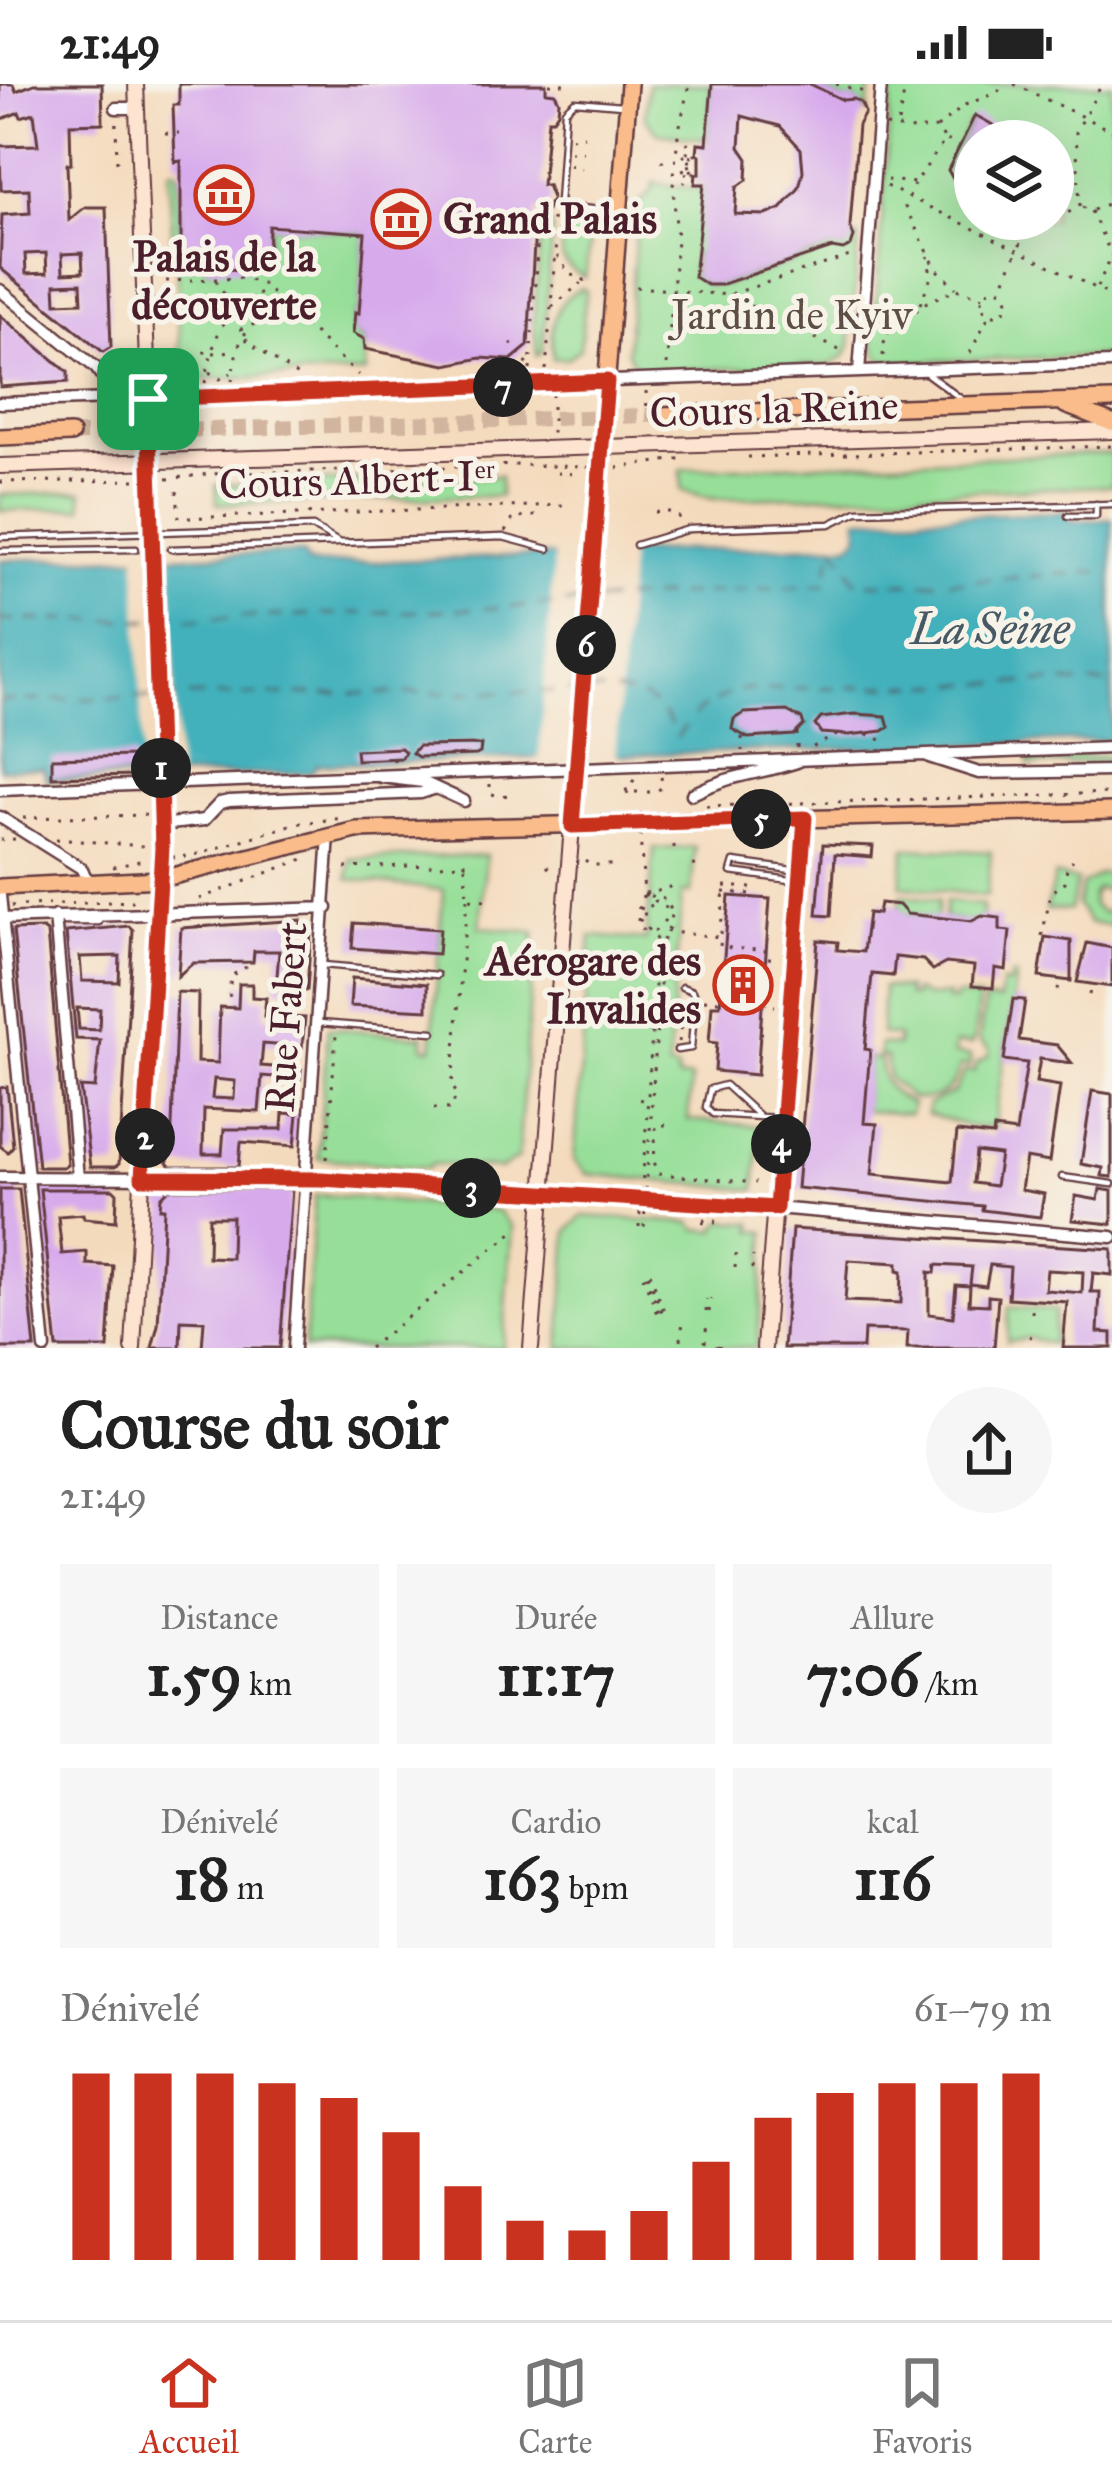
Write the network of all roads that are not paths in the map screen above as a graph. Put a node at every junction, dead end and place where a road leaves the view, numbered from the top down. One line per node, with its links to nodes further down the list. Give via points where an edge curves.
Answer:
1 (136, 84): 5 (street)
2 (628, 84): 4 (main road)
3 (881, 84): 11 (street)
4 (627, 105): 7 (main road); 7 (lane, via 568,104 563,139 560,202)
5 (137, 107): 6 (street); 13 (street)
6 (116, 108)
7 (619, 211): 12 (main road)
8 (0, 290): 14 (street, via 96,368)
9 (1112, 364): 10 (street, Cours la Reine)
10 (923, 370): 11 (street, Cours la Reine); 18 (lane)
11 (859, 372): 12 (street, Cours la Reine)
12 (607, 381): 13 (street, Cours la Reine); 23 (main road)
13 (148, 399): 14 (street); 24 (street)
14 (108, 400): 17 (street)
15 (1112, 400): 16 (main road)
16 (1056, 402): 18 (main road); 20 (main road)
17 (0, 403)
18 (970, 405): 19 (main road)
19 (661, 415)
20 (1112, 427): 23 (street, Cours la Reine)
21 (71, 434): 22 (main road)
22 (0, 436)
23 (602, 447): 24 (street, Cours la Reine); 50 (main road, bridge)
24 (151, 460): 25 (street); 29 (street)
25 (0, 466)
26 (1112, 503): 27 (lane)
27 (1096, 504): 28 (lane, via 1096,516); 32 (lane, via 857,511 830,524 689,529)
28 (1068, 516)
29 (153, 536): 30 (lane); 31 (lane, via 313,527); 48 (street, bridge)
30 (0, 537)
31 (340, 542): 34 (lane); 35 (lane, via 503,537)
32 (635, 545)
33 (136, 549): 36 (lane)
34 (170, 549)
35 (548, 549)
36 (0, 551)
37 (1112, 748): 39 (street)
38 (813, 752): 39 (street); 41 (street); 44 (street)
39 (920, 754): 40 (street, via 979,773)
40 (1112, 771)
41 (377, 776): 42 (street); 43 (street)
42 (436, 788): 45 (street); 48 (street, via 229,801 204,820)
43 (0, 790)
44 (692, 794)
45 (464, 801)
46 (810, 811): 47 (main road); 50 (main road); 52 (street)
47 (1112, 811)
48 (157, 817): 53 (street)
49 (4, 820): 54 (street, via 81,868)
50 (572, 826): 51 (main road); 80 (street)
51 (329, 835): 53 (main road); 56 (street, Rue Fabert)
52 (801, 876): 52 (lane, via 734,862 731,872); 72 (street)
53 (161, 879): 54 (main road); 58 (street)
54 (88, 884): 55 (main road)
55 (0, 891): 61 (street)
56 (327, 908): 57 (street); 63 (street, Rue Fabert)
57 (242, 910): 58 (street); 60 (lane)
58 (158, 912): 59 (street); 77 (street)
59 (55, 916): 61 (street); 62 (lane); 76 (street)
60 (197, 917)
61 (1, 918): 68 (street)
62 (99, 922)
63 (322, 964): 64 (lane); 66 (street, Rue Fabert)
64 (437, 975)
65 (682, 987): 70 (lane, via 695,999 691,1048)
66 (318, 1023): 67 (lane); 78 (street, Rue Fabert)
67 (433, 1032)
68 (15, 1049): 69 (street); 74 (street)
69 (0, 1050)
70 (676, 1050)
71 (759, 1116): 71 (lane, via 713,1114 707,1094 725,1085); 72 (lane)
72 (783, 1118): 81 (street)
73 (0, 1177): 74 (street)
74 (28, 1177): 76 (street); 83 (street)
75 (1063, 1177): 79 (lane)
76 (78, 1178): 77 (street)
77 (142, 1178): 78 (street); 84 (street)
78 (307, 1179): 80 (street); 85 (street, Rue Fabert)
79 (1112, 1184)
80 (544, 1192): 81 (street); 86 (street)
81 (776, 1208): 82 (street); 87 (street)
82 (1112, 1238)
83 (45, 1348)
84 (133, 1348)
85 (294, 1348)
86 (531, 1348)
87 (764, 1348)

